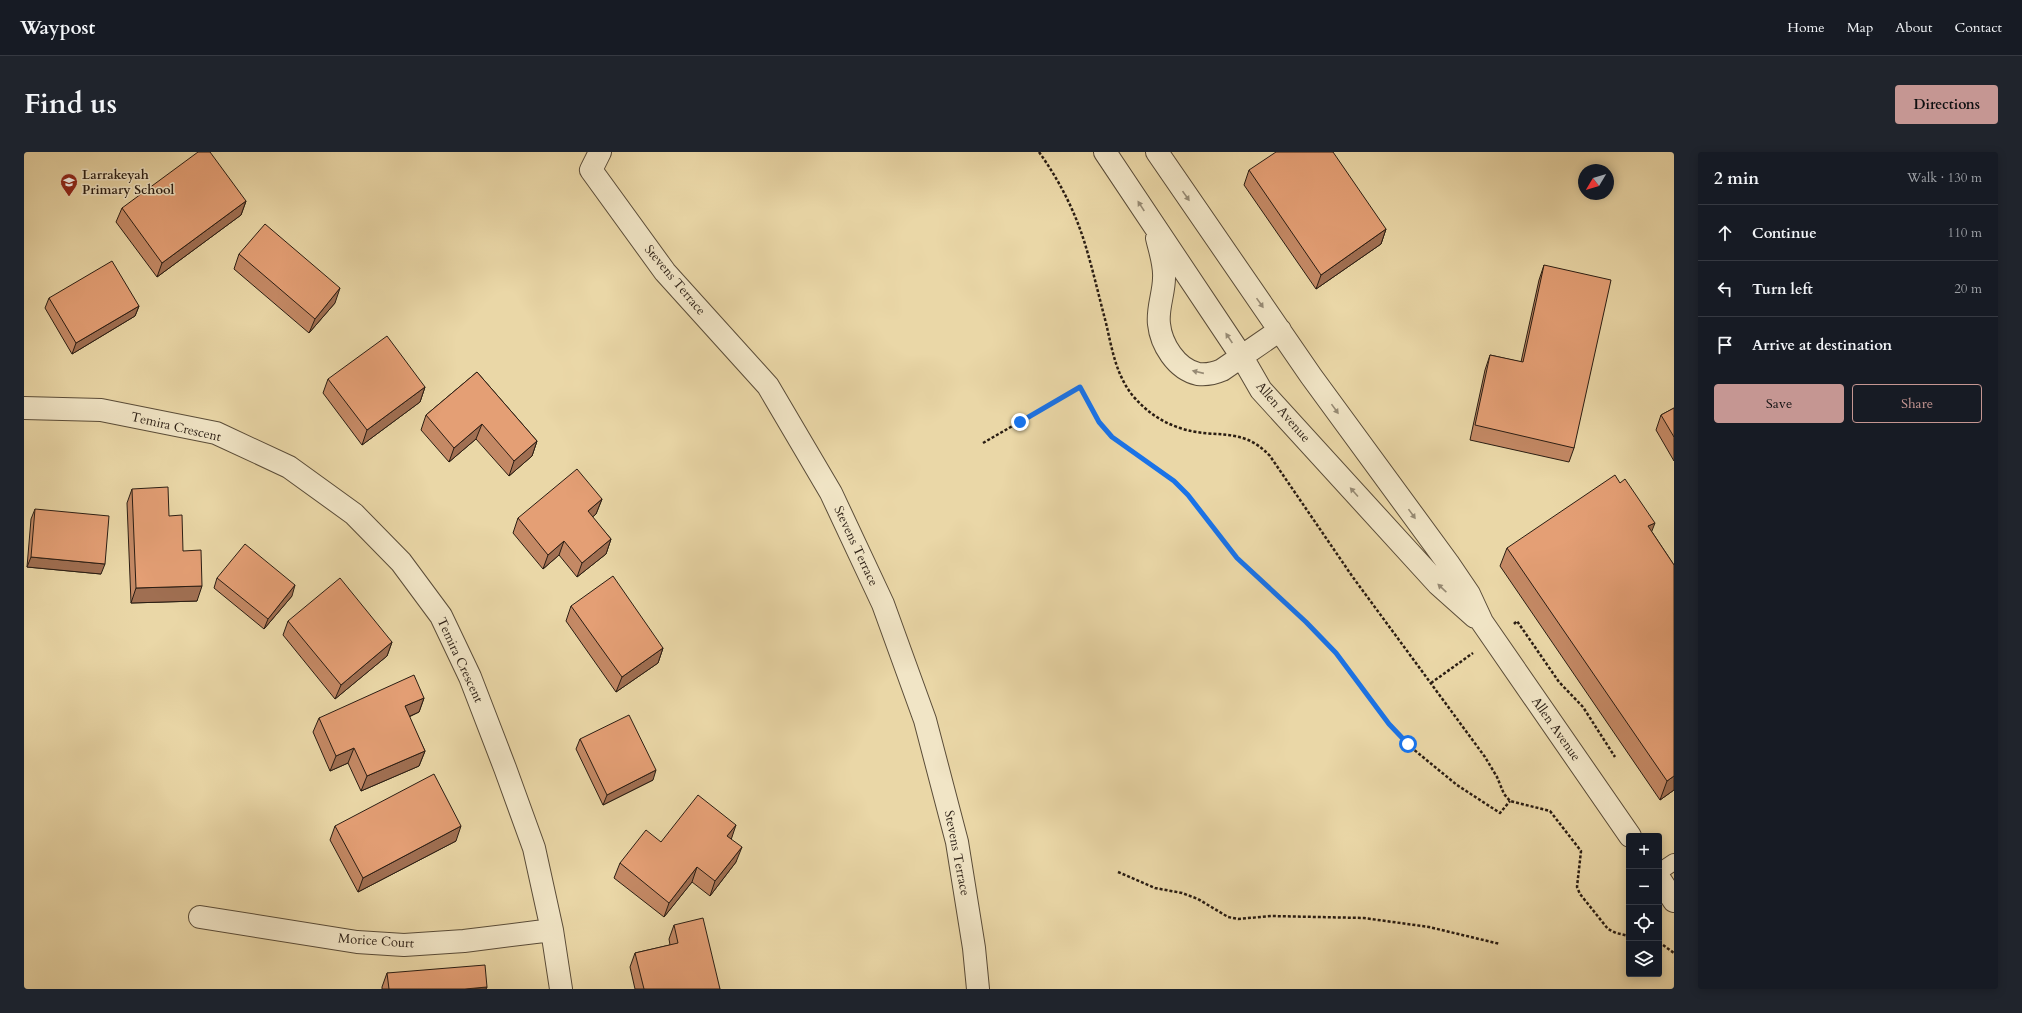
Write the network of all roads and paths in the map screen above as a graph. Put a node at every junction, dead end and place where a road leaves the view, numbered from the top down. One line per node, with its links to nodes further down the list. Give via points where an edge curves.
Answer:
1 (1039, 152): 13 (path, via 1070,203 1085,243 1120,376 1133,395 1149,412 1181,429 1230,435 1260,445 1352,576 1486,757)
2 (1105, 152): 5 (street, Allen Avenue, one-way to 2)
3 (1157, 152): 6 (street, Allen Avenue, one-way to 6)
4 (596, 161): 27 (street, Stevens Terrace, via 665,272 768,386 837,507 883,604 925,720 957,842)
5 (1154, 227): 7 (street, Allen Avenue, one-way to 5); 7 (street, one-way to 5, via 1222,370 1211,374 1198,374 1182,366 1171,355 1162,340 1158,322 1164,277 1162,256)
6 (1280, 330): 7 (street); 11 (street, Allen Avenue, one-way to 11, via 1448,563 1469,594)
7 (1242, 357): 11 (street, Allen Avenue, one-way to 7, via 1438,584 1261,390)
8 (24, 408): 21 (street, Temira Crescent, via 101,410 216,433 289,467 354,514 401,562 441,616 455,645 492,733 534,848)
9 (983, 443): 13 (path, via 1080,387 1099,422 1112,437 1179,486 1237,558 1336,653 1389,724 1408,744 1457,785 1500,813)
10 (1518, 621): 12 (path, via 1559,682 1583,707)
11 (1482, 622): 14 (street, Allen Avenue)
12 (1615, 757)
13 (1510, 801): 22 (path, via 1550,811 1581,851 1577,887 1580,894 1608,928)
14 (1628, 833)
15 (1674, 862): 16 (lane)
16 (1662, 870)
17 (1118, 872): 23 (path, via 1155,888 1198,899 1224,915 1238,919 1271,916 1364,918 1429,927)
18 (1662, 883): 19 (street)
19 (1674, 901)
20 (200, 917): 21 (street, Morice Court, via 358,942 404,945 464,941)
21 (552, 930): 26 (street, Temira Crescent)
22 (1626, 935)
23 (1500, 944)
24 (1662, 944): 25 (path)
25 (1674, 953)
26 (561, 989)
27 (978, 989)

